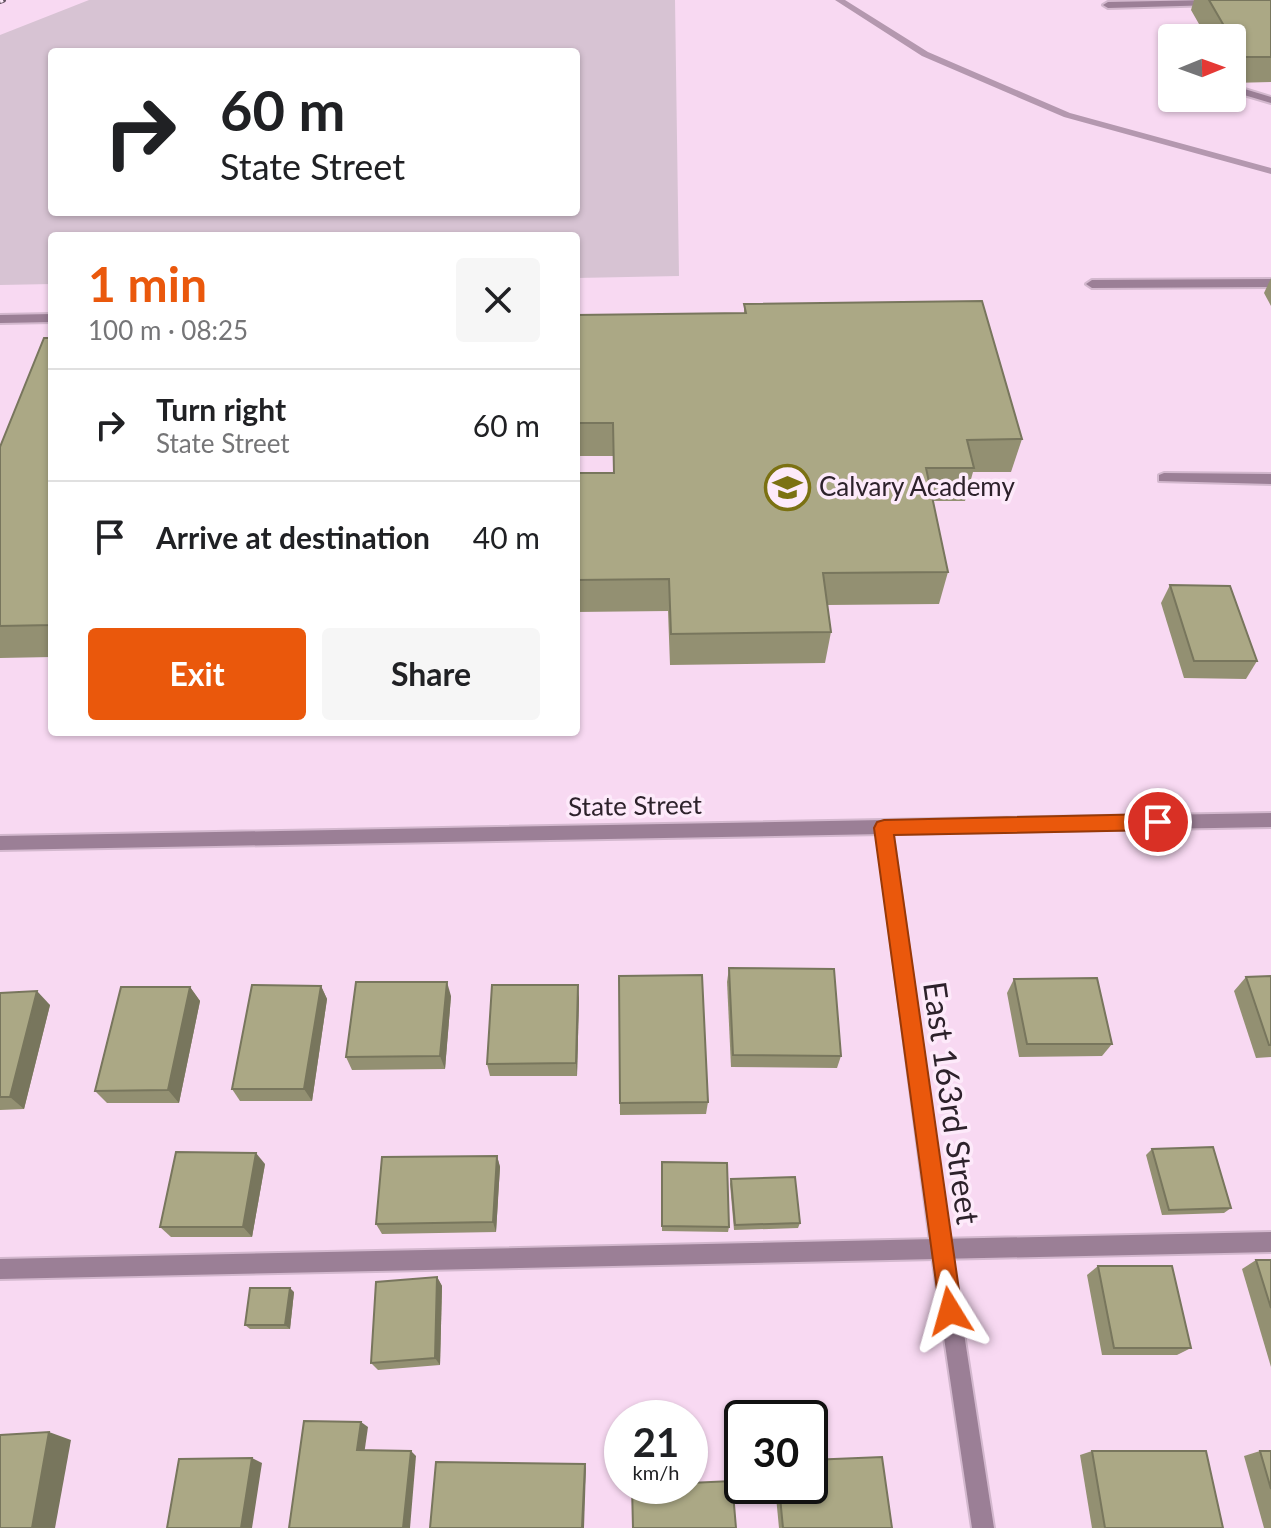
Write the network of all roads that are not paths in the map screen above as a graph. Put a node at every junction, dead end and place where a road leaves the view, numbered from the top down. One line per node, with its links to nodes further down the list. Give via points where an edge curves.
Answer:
1 (1227, 3): 2 (street)
2 (1108, 5)
3 (1246, 92): 4 (street)
4 (1271, 100)
5 (1271, 283): 6 (street)
6 (1092, 284)
7 (48, 318): 8 (street)
8 (0, 319)
9 (1164, 478): 10 (street)
10 (1271, 479)
11 (1271, 820): 12 (street, State Street)
12 (884, 828): 13 (street, State Street); 15 (street, East 163rd Street)
13 (0, 843)
14 (1271, 1242): 15 (street)
15 (941, 1249): 16 (street); 17 (street, East 163rd Street)
16 (0, 1269)
17 (983, 1528)

